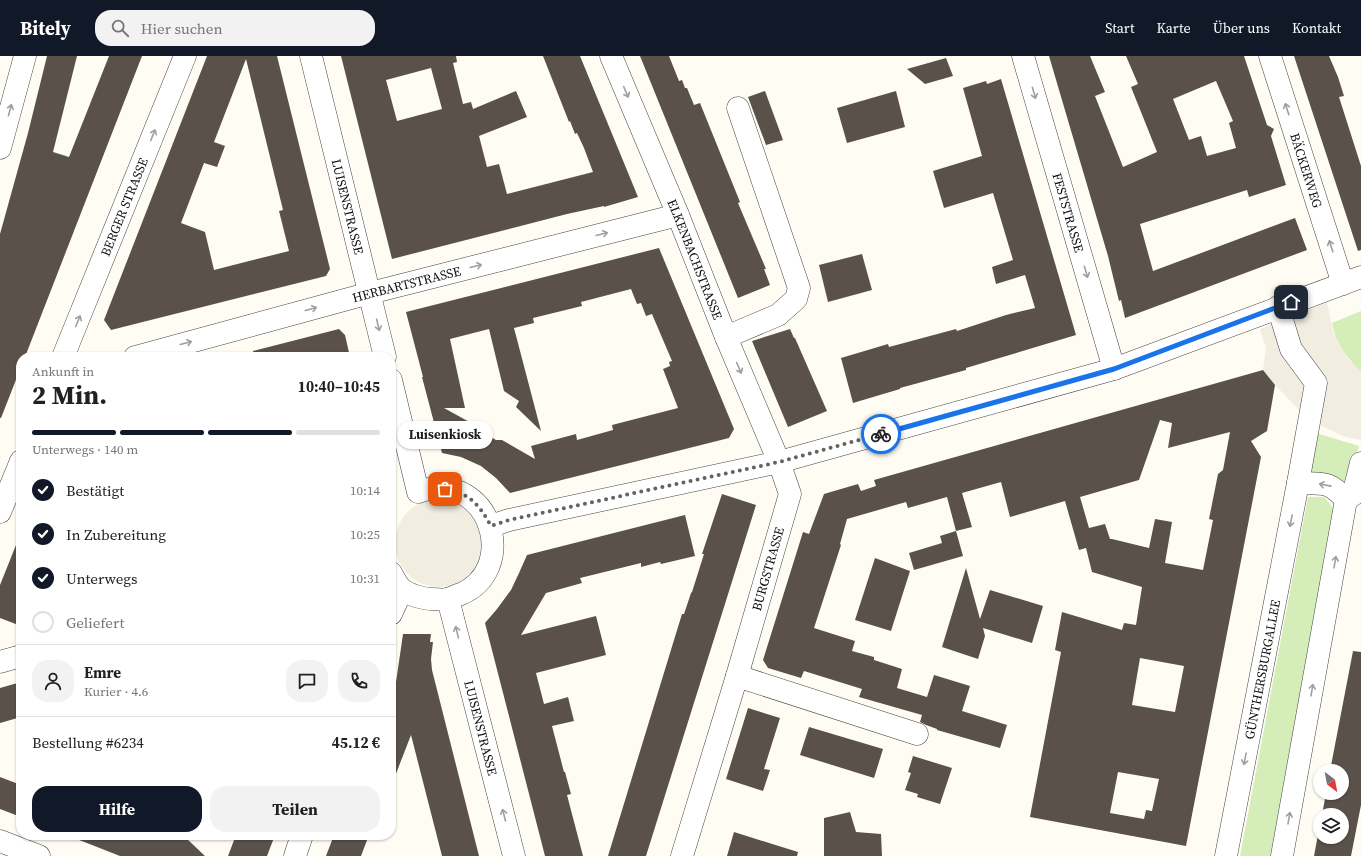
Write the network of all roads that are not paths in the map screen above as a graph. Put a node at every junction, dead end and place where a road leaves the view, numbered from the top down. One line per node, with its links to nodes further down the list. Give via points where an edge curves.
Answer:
1 (25, 56): 8 (street, one-way to 1)
2 (185, 56): 14 (street, BERGER STRASSE, one-way to 2)
3 (311, 56): 11 (street, LUISENSTRASSE)
4 (610, 56): 9 (street, ELKENBACHSTRASSE, one-way to 9)
5 (1023, 56): 17 (street, FESTSTRASSE, one-way to 17)
6 (1270, 56): 10 (street, BÄCKERWEG, one-way to 6)
7 (738, 108): 13 (street, via 799,288 796,299 778,315)
8 (0, 148)
9 (678, 215): 11 (street, HERBARTSTRASSE, one-way to 9); 13 (street, ELKENBACHSTRASSE)
10 (1352, 280): 12 (street)
11 (370, 293): 15 (street, HERBARTSTRASSE, one-way to 11); 16 (street, LUISENSTRASSE, one-way to 16)
12 (1278, 307): 17 (street); 22 (street, GÜNTHERSBURGALLEE, via 1291,349 1316,383)
13 (726, 337): 19 (street, ELKENBACHSTRASSE, one-way to 19)
14 (65, 352)
15 (153, 352)
16 (384, 352)
17 (1114, 369): 19 (street)
18 (396, 401): 25 (street, via 418,492 436,488 454,490 470,498 483,510)
19 (779, 462): 25 (street); 28 (street, BURGSTRASSE, via 790,494)
20 (1361, 463): 23 (street, via 1353,495)
21 (16, 473): 24 (street)
22 (1298, 483): 23 (street, one-way to 22, via 1328,484); 36 (street, GÜNTHERSBURGALLEE, one-way to 36)
23 (1346, 500): 37 (street, one-way to 23)
24 (0, 512)
25 (491, 526): 27 (street, via 494,550 486,572 470,590)
26 (396, 581): 27 (street, via 427,599)
27 (448, 599): 34 (street, LUISENSTRASSE, one-way to 27)
28 (737, 676): 29 (street); 35 (street, BURGSTRASSE)
29 (917, 734)
30 (300, 840): 33 (street)
31 (0, 841): 32 (street)
32 (39, 856)
33 (295, 856)
34 (514, 856)
35 (682, 856)
36 (1226, 856)
37 (1282, 856)

